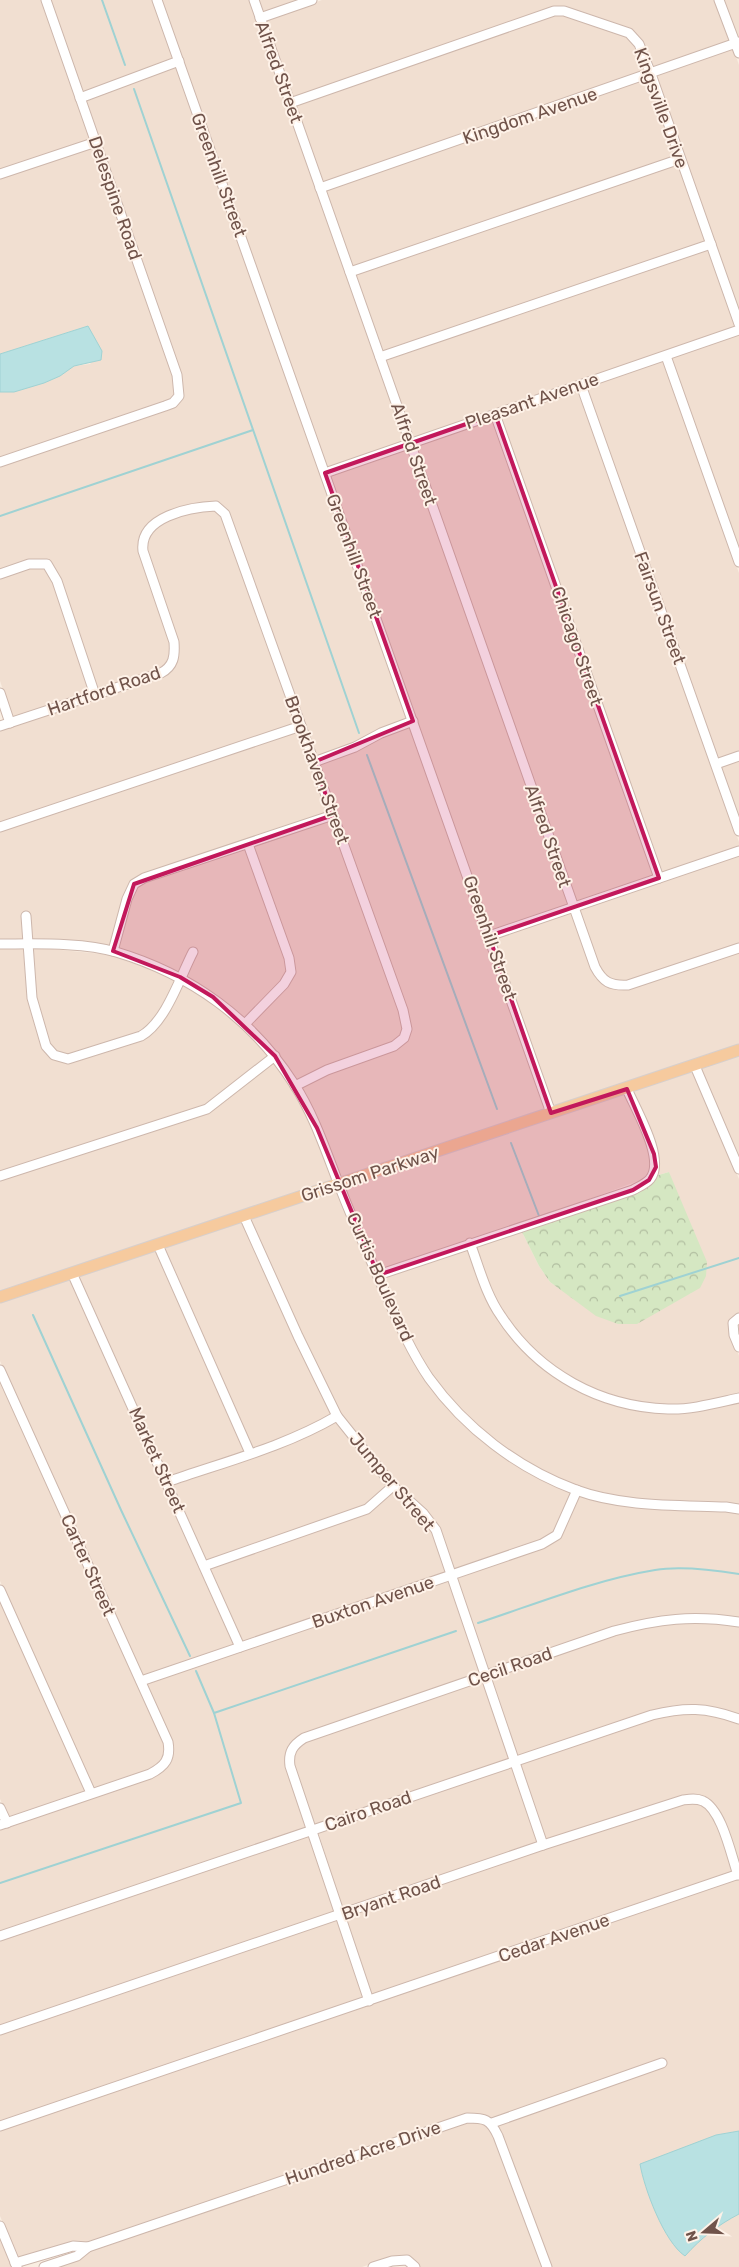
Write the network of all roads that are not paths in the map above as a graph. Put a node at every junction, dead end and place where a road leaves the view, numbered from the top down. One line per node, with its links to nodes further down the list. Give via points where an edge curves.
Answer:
1 (46, 0): 11 (street, Delespine Road)
2 (157, 0): 9 (street, Greenhill Street)
3 (254, 0): 6 (street, Alfred Street)
4 (312, 0): 6 (street)
5 (719, 0): 7 (street)
6 (260, 18): 12 (street, Alfred Street)
7 (737, 43): 8 (street); 10 (street, Kingdom Avenue)
8 (739, 53)
9 (179, 61): 11 (street); 27 (street, Greenhill Street)
10 (651, 74): 12 (street, Kingsville Drive, via 640,44 630,33 564,11 554,11); 14 (street, Kingsville Drive); 16 (street, Kingdom Avenue)
11 (80, 98): 13 (street, Delespine Road)
12 (290, 103): 16 (street, Alfred Street)
13 (96, 142): 15 (street); 26 (street, Delespine Road, via 176,375 179,396 165,406)
14 (680, 159): 17 (street, Kingsville Drive); 18 (street)
15 (0, 174)
16 (320, 188): 18 (street, Alfred Street)
17 (711, 244): 19 (street, Kingsville Drive); 22 (street)
18 (350, 272): 22 (street, Alfred Street)
19 (739, 324)
20 (739, 330): 21 (street, Pleasant Avenue)
21 (666, 356): 23 (street, Pleasant Avenue); 29 (street)
22 (380, 357): 25 (street, Alfred Street)
23 (581, 385): 24 (street, Pleasant Avenue); 39 (street, Fairsun Street)
24 (495, 414): 25 (street, Pleasant Avenue); 45 (street, Chicago Street)
25 (410, 443): 27 (street, Pleasant Avenue); 46 (street, Alfred Street)
26 (0, 462)
27 (325, 473): 33 (street, Greenhill Street)
28 (216, 506): 32 (street, Hartford Road, via 200,506 153,523 142,541 174,642 175,654 169,668); 36 (street, Brookhaven Street, via 225,514)
29 (739, 562)
30 (0, 574): 32 (street, via 29,564 47,564 57,581)
31 (0, 693): 34 (street)
32 (95, 695): 34 (street, Hartford Road)
33 (413, 721): 38 (street); 48 (street, Greenhill Street)
34 (10, 723): 35 (street, Hartford Road)
35 (0, 726)
36 (301, 726): 38 (street, Brookhaven Street); 41 (street)
37 (739, 756): 39 (street)
38 (314, 762): 40 (street, Brookhaven Street)
39 (716, 764): 42 (street, Fairsun Street)
40 (334, 815): 43 (street); 59 (street, Brookhaven Street, via 407,1029 404,1038 394,1046 326,1070)
41 (0, 827)
42 (739, 830)
43 (248, 844): 52 (street, via 134,884); 55 (street, via 289,958 291,972 284,984)
44 (739, 851): 45 (street)
45 (659, 878): 46 (street)
46 (574, 908): 48 (street); 51 (street, Alfred Street, via 595,967 608,984 628,985)
47 (26, 916): 50 (street)
48 (489, 936): 61 (street, Greenhill Street)
49 (0, 944): 50 (street, Curtis Boulevard)
50 (26, 944): 52 (street, Curtis Boulevard); 54 (street, via 32,998 46,1046 54,1055 68,1059 141,1036 150,1030 159,1020)
51 (739, 948)
52 (113, 951): 54 (street, Curtis Boulevard)
53 (193, 952): 54 (street)
54 (180, 977): 55 (street, Curtis Boulevard, via 213,997)
55 (245, 1024): 57 (street, Curtis Boulevard)
56 (739, 1050): 58 (main road, Grissom Parkway)
57 (275, 1056): 59 (street, Curtis Boulevard); 63 (street, via 207,1109)
58 (695, 1066): 60 (main road, Grissom Parkway); 62 (street)
59 (295, 1086): 64 (street, Curtis Boulevard, via 317,1128)
60 (627, 1089): 61 (main road, Grissom Parkway); 66 (street, via 654,1154 656,1167 649,1180 634,1190)
61 (551, 1113): 64 (main road, Grissom Parkway)
62 (739, 1169)
63 (0, 1176)
64 (339, 1184): 65 (main road, Grissom Parkway); 69 (street, Curtis Boulevard)
65 (244, 1216): 67 (main road, Grissom Parkway); 75 (street, Jumper Street)
66 (470, 1243): 69 (street); 74 (street, via 500,1316 545,1364 590,1393 624,1404 668,1409)
67 (158, 1245): 68 (main road, Grissom Parkway); 76 (street)
68 (72, 1273): 70 (main road, Grissom Parkway); 77 (street, Market Street)
69 (378, 1275): 79 (street, Curtis Boulevard, via 404,1336 429,1377 458,1414 488,1441 525,1465)
70 (0, 1297)
71 (736, 1321): 72 (street, via 734,1335)
72 (739, 1347)
73 (0, 1370): 87 (street, Carter Street)
74 (739, 1398)
75 (337, 1416): 76 (street, via 309,1432); 78 (street, Jumper Street)
76 (250, 1453): 77 (street)
77 (167, 1482): 81 (street, Market Street)
78 (393, 1486): 81 (street, via 367,1509); 82 (street, Jumper Street, via 423,1513 436,1530)
79 (577, 1490): 80 (street, Curtis Boulevard, via 640,1504); 82 (street, Buxton Avenue, via 557,1536)
80 (739, 1509)
81 (204, 1566): 85 (street, Market Street)
82 (451, 1575): 85 (street, Buxton Avenue); 86 (street, Jumper Street)
83 (0, 1590): 90 (street)
84 (739, 1622): 86 (street, Cecil Road, via 700,1618 654,1621 614,1631)
85 (240, 1647): 87 (street, Buxton Avenue)
86 (485, 1676): 89 (street, Jumper Street); 93 (street, Cecil Road, via 304,1738 295,1744 290,1751 290,1766)
87 (141, 1681): 90 (street, Carter Street, via 168,1742 168,1761 150,1774)
88 (739, 1719): 89 (street, Cairo Road, via 701,1708 676,1709)
89 (514, 1761): 93 (street, Cairo Road); 94 (street, Jumper Street)
90 (91, 1793): 92 (street)
91 (0, 1808): 92 (street)
92 (3, 1824)
93 (313, 1829): 96 (street); 97 (street, Cairo Road)
94 (543, 1845): 95 (street, Bryant Road, via 694,1798 712,1807 719,1819); 96 (street, Bryant Road)
95 (738, 1875): 98 (street, Cedar Avenue)
96 (340, 1916): 98 (street); 99 (street, Bryant Road)
97 (0, 1936)
98 (369, 2001): 102 (street, Cedar Avenue)
99 (0, 2030)
100 (662, 2063): 101 (street)
101 (492, 2123): 104 (street, Hundred Acre Drive, via 481,2118 467,2118); 109 (street)
102 (0, 2126)
103 (0, 2226): 106 (street)
104 (88, 2247): 106 (street, Hundred Acre Drive, via 73,2246); 107 (street, Hundred Acre Drive, via 76,2256)
105 (411, 2264): 108 (street, via 392,2261)
106 (16, 2265)
107 (44, 2267)
108 (373, 2267)
109 (547, 2267)

